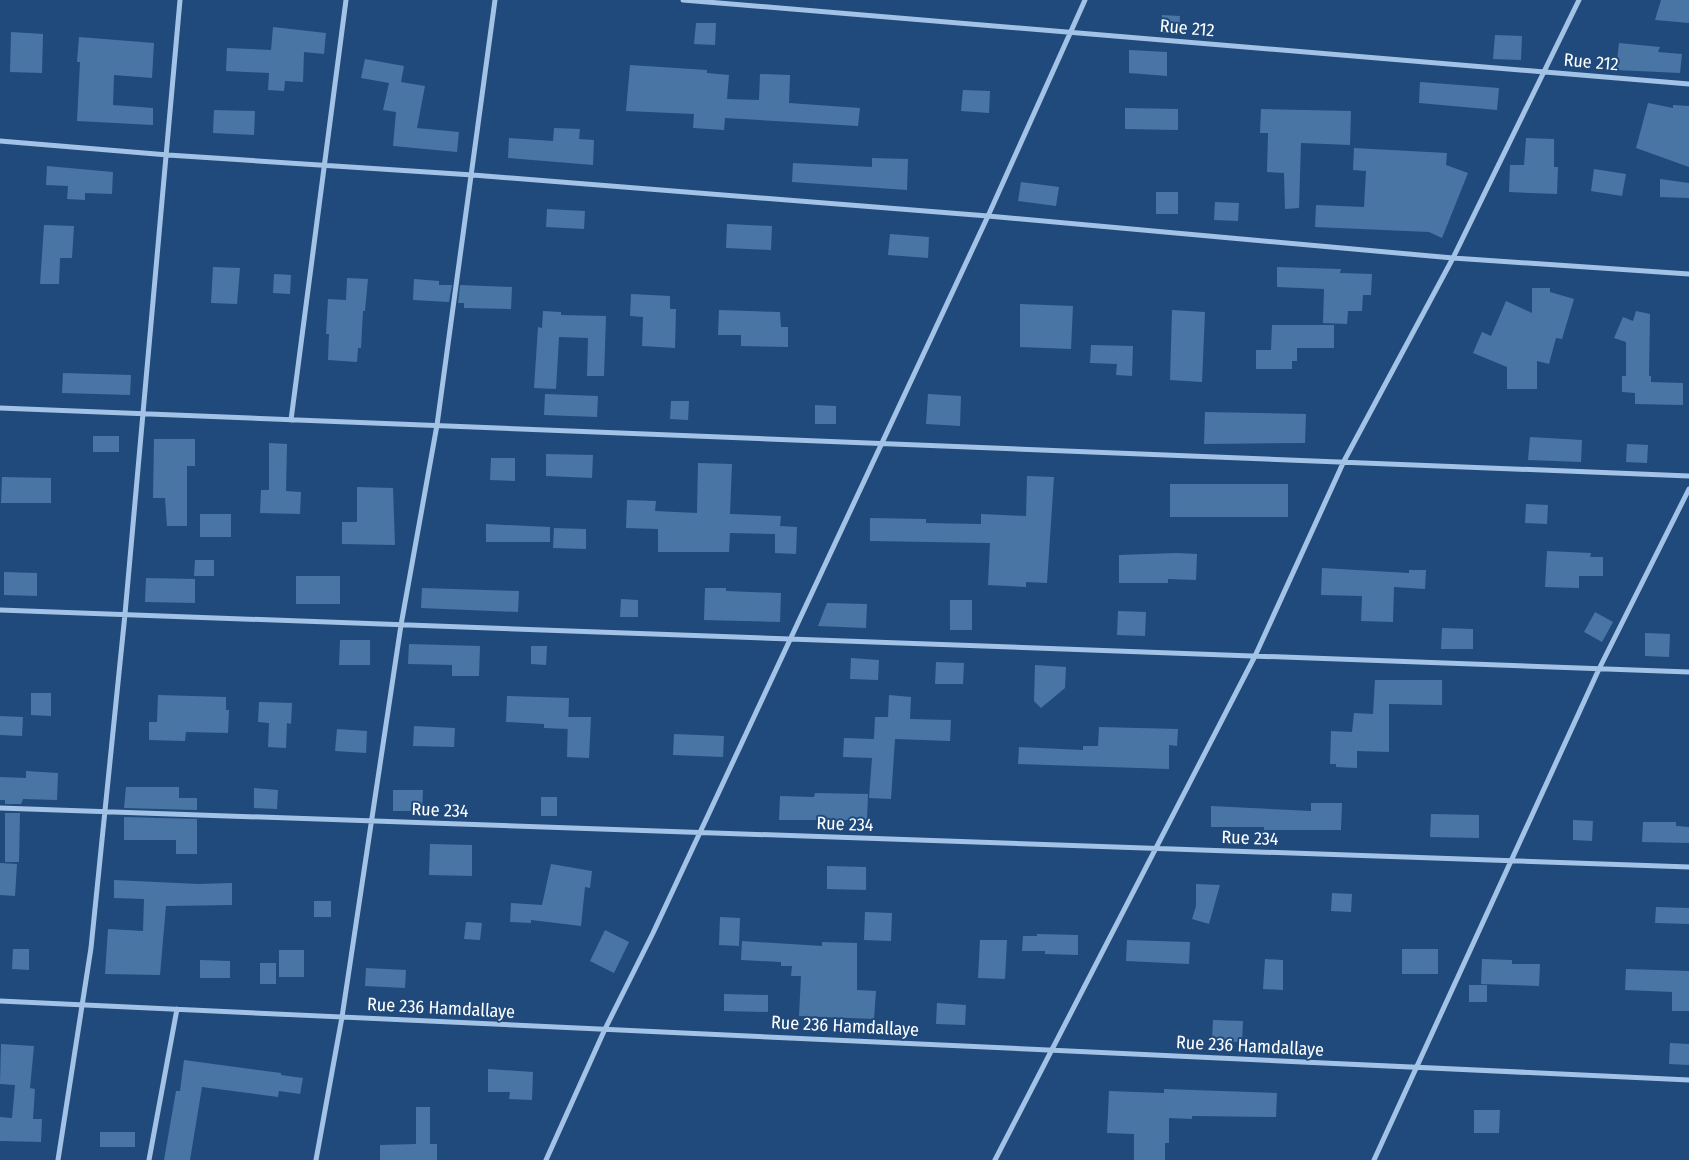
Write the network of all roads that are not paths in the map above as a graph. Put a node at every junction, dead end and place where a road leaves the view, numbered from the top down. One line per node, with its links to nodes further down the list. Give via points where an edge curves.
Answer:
1 (180, 0): 11 (street)
2 (346, 0): 12 (street)
3 (495, 0): 13 (street)
4 (683, 0): 7 (street, Rue 212)
5 (1085, 0): 7 (street)
6 (1579, 0): 8 (street)
7 (1071, 32): 8 (street, Rue 212); 14 (street)
8 (1544, 72): 9 (street, Rue 212); 15 (street)
9 (1689, 84)
10 (0, 141): 11 (street)
11 (168, 155): 12 (street); 18 (street)
12 (325, 165): 13 (street); 19 (street)
13 (473, 175): 14 (street); 20 (street)
14 (988, 216): 15 (street); 21 (street)
15 (1453, 258): 16 (street); 22 (street)
16 (1689, 274)
17 (0, 408): 18 (street)
18 (144, 414): 19 (street); 26 (street)
19 (291, 420): 20 (street)
20 (437, 425): 21 (street); 27 (street)
21 (881, 443): 22 (street); 28 (street)
22 (1344, 461): 23 (street); 29 (street)
23 (1689, 476)
24 (1689, 489): 30 (street)
25 (0, 610): 26 (street)
26 (126, 614): 27 (street); 33 (street)
27 (401, 625): 28 (street); 34 (street)
28 (790, 639): 29 (street); 35 (street)
29 (1255, 656): 30 (street); 36 (street)
30 (1599, 669): 31 (street); 37 (street)
31 (1689, 672)
32 (0, 808): 33 (street, Rue 234)
33 (105, 812): 34 (street, Rue 234); 40 (street)
34 (372, 821): 35 (street, Rue 234); 42 (street)
35 (700, 832): 36 (street, Rue 234); 43 (street)
36 (1154, 848): 37 (street, Rue 234); 44 (street)
37 (1510, 861): 38 (street, Rue 234); 45 (street)
38 (1689, 867)
39 (0, 1001): 40 (street, Rue 236 Hamdallaye)
40 (84, 1004): 41 (street, Rue 236 Hamdallaye); 47 (street)
41 (177, 1009): 42 (street, Rue 236 Hamdallaye); 48 (street)
42 (342, 1017): 43 (street, Rue 236 Hamdallaye); 49 (street)
43 (605, 1029): 44 (street, Rue 236 Hamdallaye); 50 (street)
44 (1050, 1050): 45 (street, Rue 236 Hamdallaye); 51 (street)
45 (1417, 1067): 46 (street, Rue 236 Hamdallaye); 52 (street)
46 (1689, 1080)
47 (58, 1160)
48 (149, 1160)
49 (316, 1160)
50 (546, 1160)
51 (995, 1160)
52 (1374, 1160)

